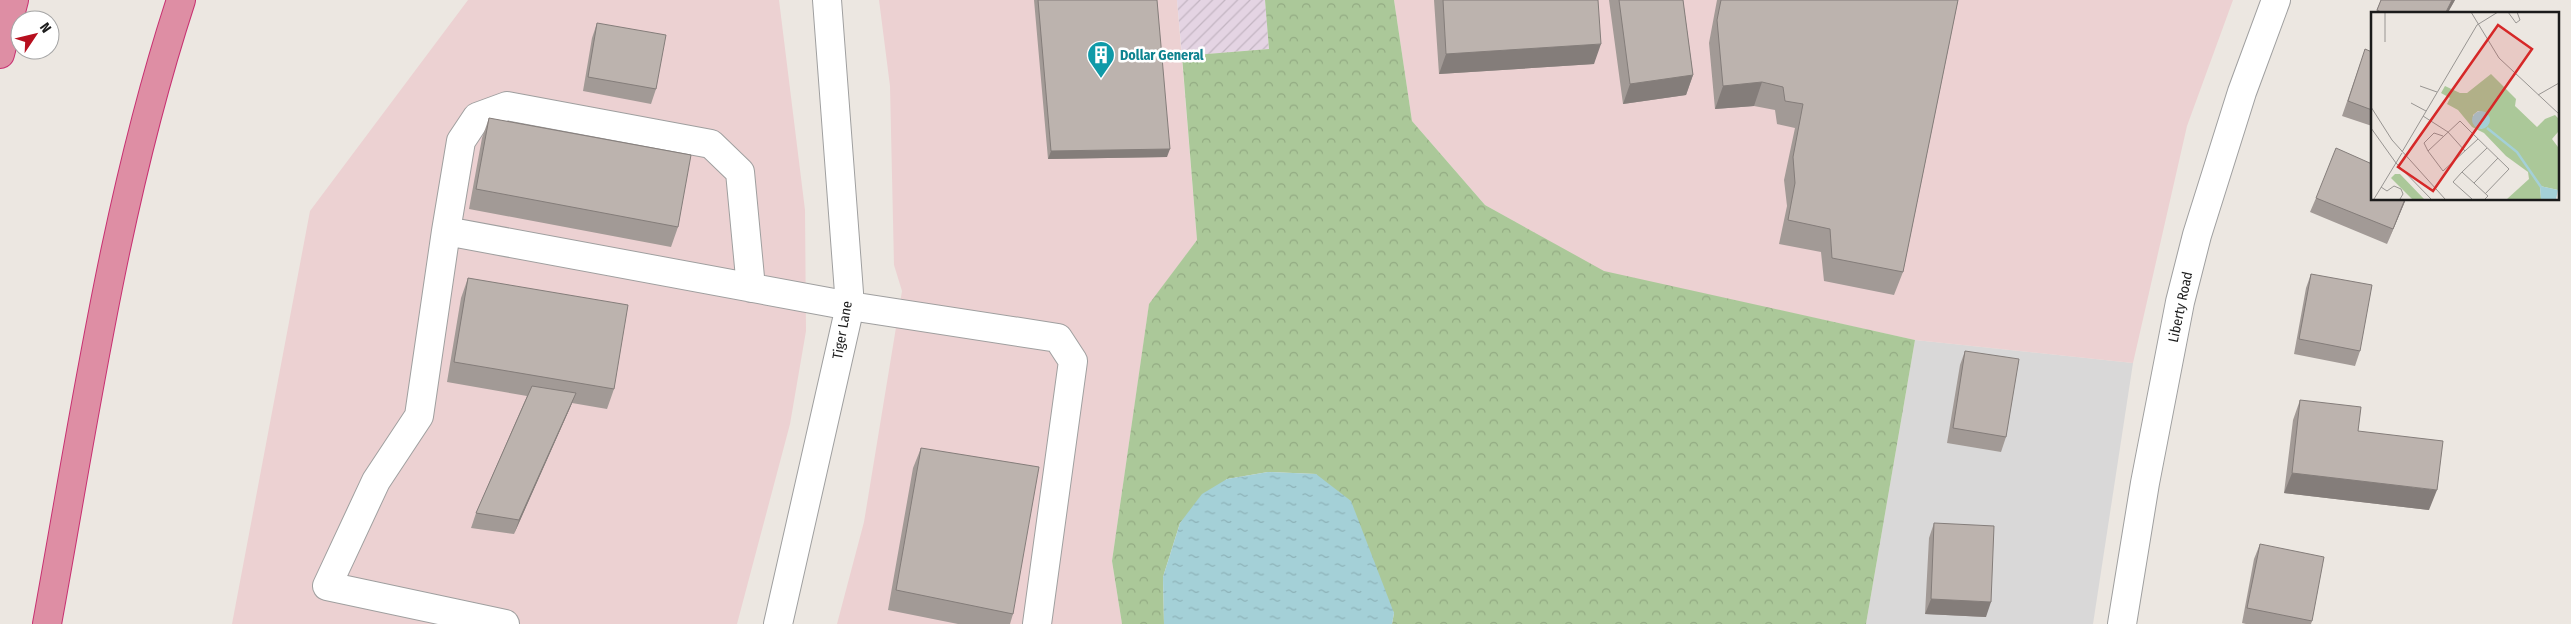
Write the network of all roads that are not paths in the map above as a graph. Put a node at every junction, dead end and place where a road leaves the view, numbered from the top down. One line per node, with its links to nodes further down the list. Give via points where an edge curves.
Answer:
1 (14, 0): 5 (highway)
2 (181, 0): 9 (highway, via 161,61 124,207)
3 (827, 0): 8 (street, Tiger Lane)
4 (2276, 0): 13 (street, Liberty Road, via 2242,92 2182,292)
5 (0, 54)
6 (446, 231): 7 (street); 7 (street, via 461,141 477,117 507,106 711,144 740,172); 10 (street, via 419,416 376,481 327,586)
7 (751, 288): 8 (street)
8 (850, 306): 11 (street, Tiger Lane); 12 (street, via 1058,338 1073,361)
9 (47, 624)
10 (505, 624)
11 (778, 624)
12 (1036, 624)
13 (2122, 624)

